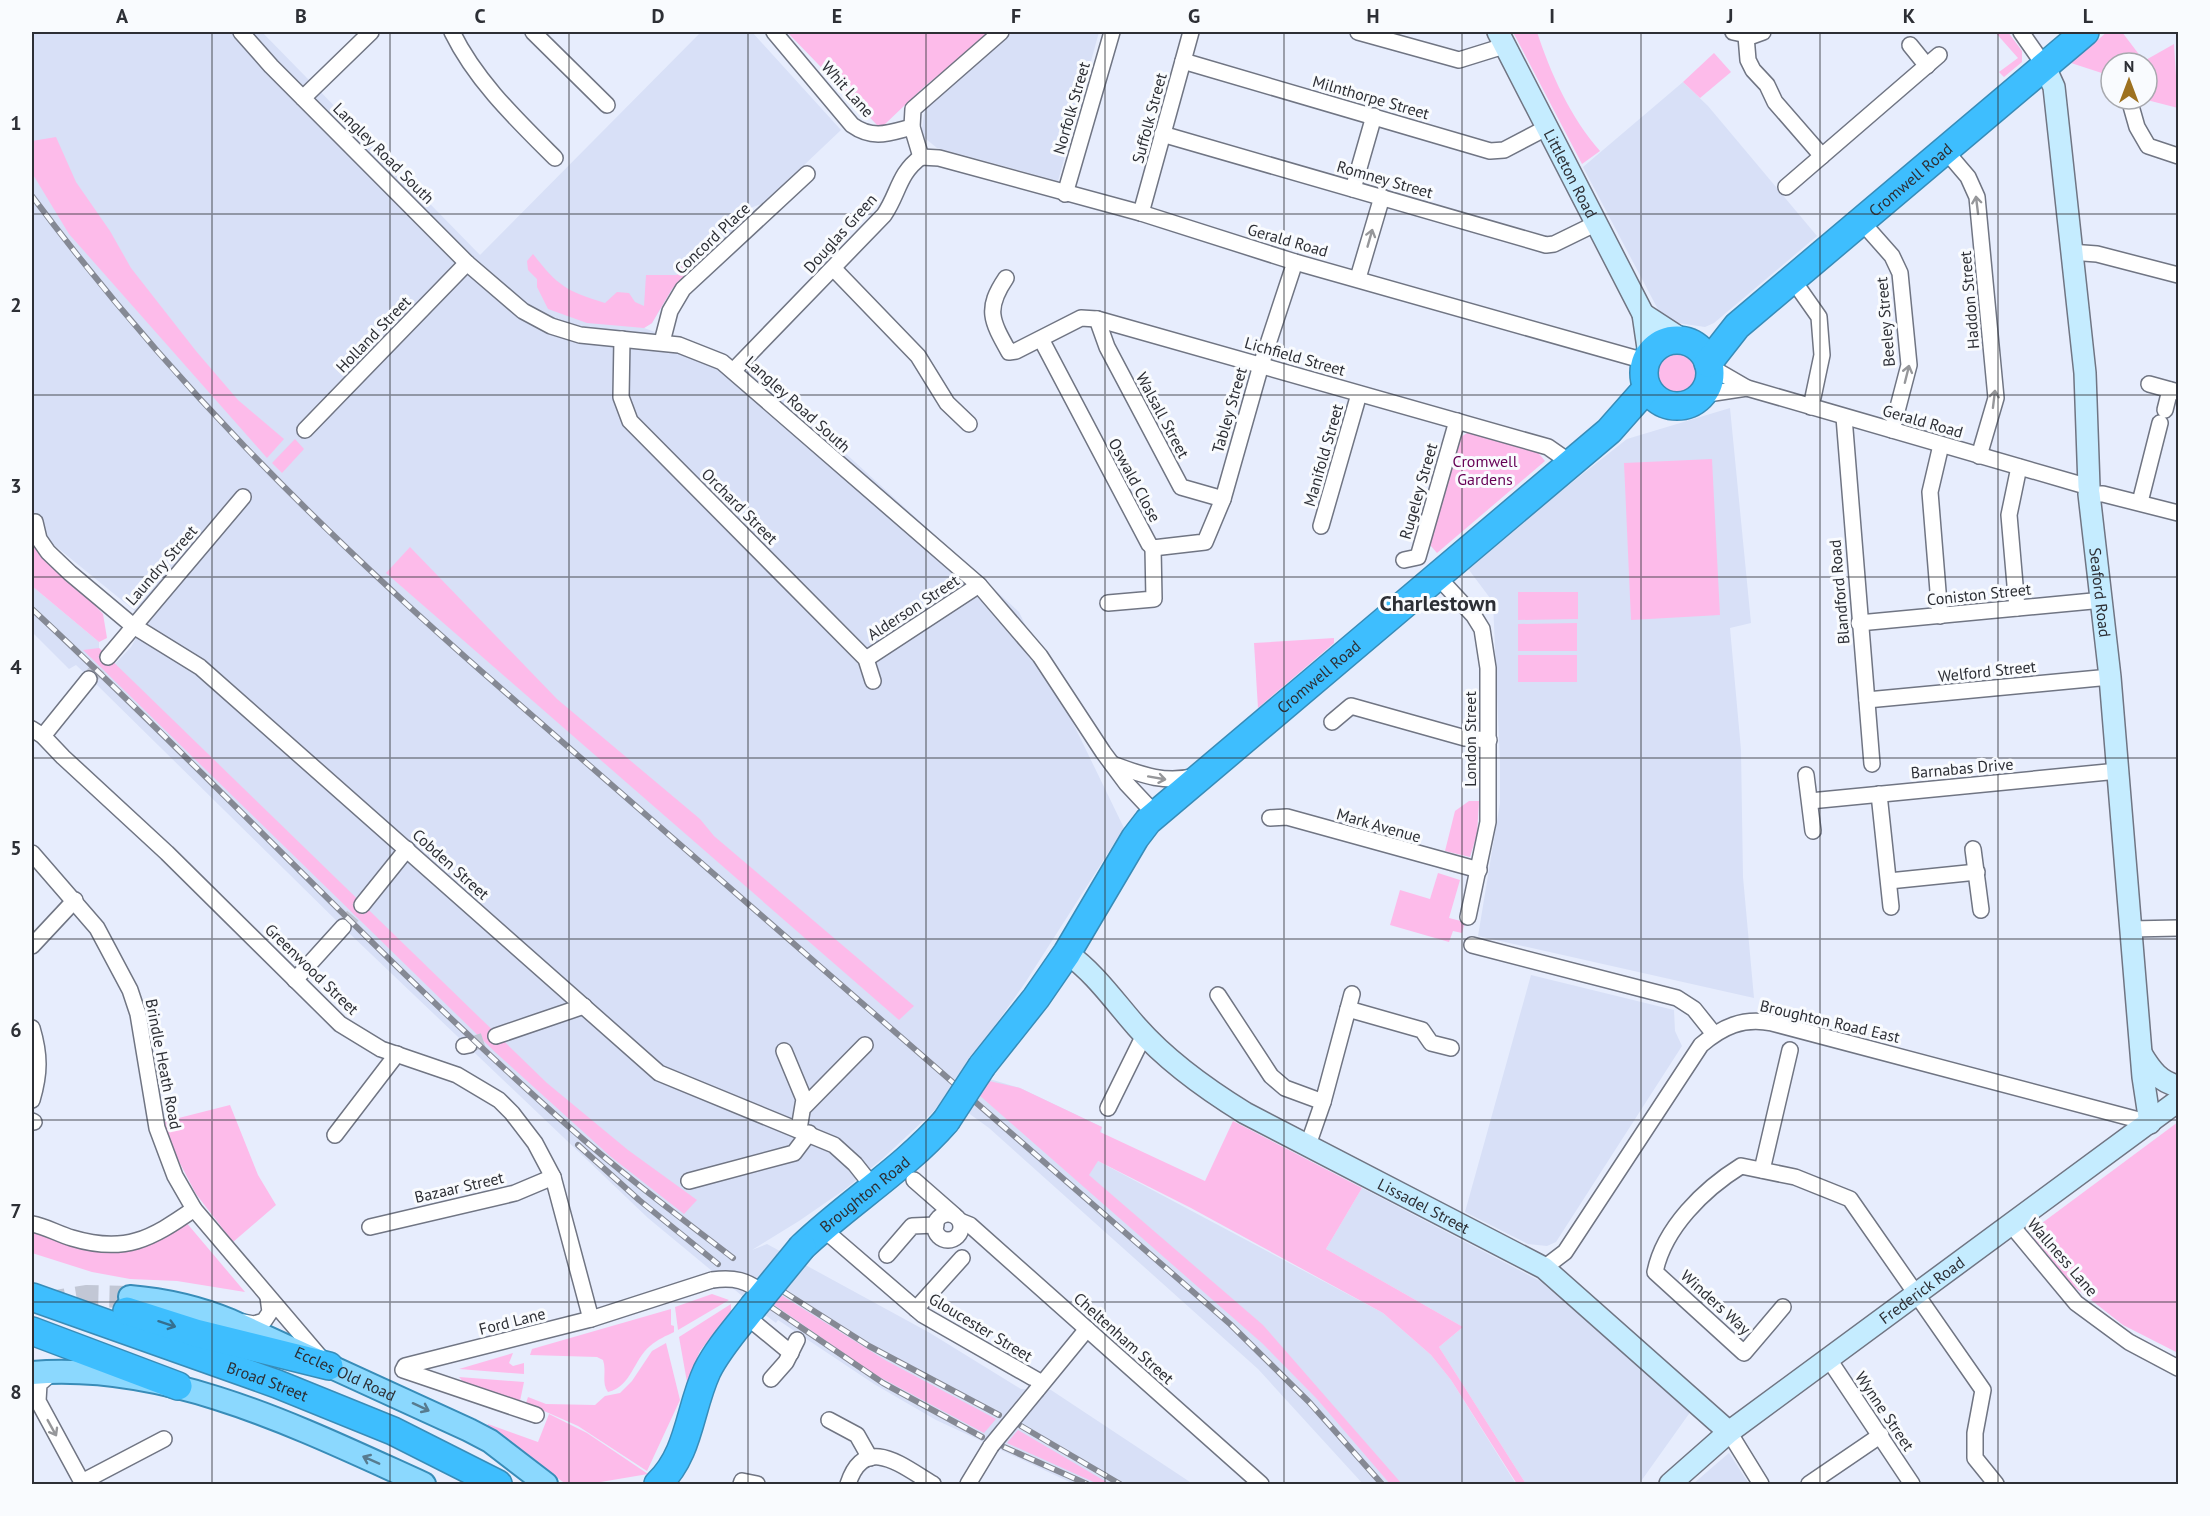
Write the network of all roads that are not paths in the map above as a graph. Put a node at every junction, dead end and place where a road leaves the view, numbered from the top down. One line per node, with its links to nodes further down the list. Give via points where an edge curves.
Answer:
1 (241, 32): 20 (street, Langley Road South)
2 (371, 32): 20 (street)
3 (452, 32): 31 (street, via 497,100)
4 (533, 32): 21 (street)
5 (774, 32): 24 (street, Whit Lane, via 862,132 879,135)
6 (1001, 32): 24 (street, via 913,109)
7 (1112, 32): 35 (street, Norfolk Street)
8 (1191, 32): 17 (street, Suffolk Street)
9 (1358, 32): 14 (street, via 1459,60)
10 (1763, 32): 13 (street)
11 (2021, 32): 18 (street)
12 (2085, 32): 18 (highway, Cromwell Road)
13 (1740, 34): 28 (street, via 1748,60 1775,102)
14 (1501, 39): 25 (street, Littleton Road)
15 (1910, 45): 19 (street)
16 (1939, 55): 19 (street)
17 (1183, 61): 23 (street, Milnthorpe Street); 26 (street, Suffolk Street)
18 (2044, 64): 27 (highway, Cromwell Road); 40 (street, Seaford Road, via 2054,87)
19 (1927, 66): 28 (street)
20 (303, 98): 42 (street, Langley Road South)
21 (607, 105)
22 (2132, 111): 29 (street, via 2148,146)
23 (1374, 116): 25 (street, Milnthorpe Street, via 1497,151); 34 (street)
24 (912, 127): 30 (street)
25 (1546, 128): 39 (street, Littleton Road)
26 (1162, 134): 34 (street, Romney Street); 37 (street, Suffolk Street)
27 (1945, 150): 38 (highway, Cromwell Road); 73 (street, Haddon Street, one-way to 27, via 1996,398 1977,198 1968,177)
28 (1822, 156): 33 (street)
29 (2178, 156)
30 (921, 157): 35 (street, Gerald Road, via 939,158); 43 (street, Douglas Green, via 902,175 884,215)
31 (555, 158)
32 (807, 174): 54 (street, Concord Place, via 683,289 670,311)
33 (1786, 187)
34 (1353, 189): 36 (street, Romney Street)
35 (1065, 194): 37 (street, Gerald Road)
36 (1382, 197): 39 (street, Romney Street, via 1546,245); 46 (street, one-way to 36)
37 (1141, 213): 41 (street, Gerald Road)
38 (1861, 221): 47 (highway, Cromwell Road); 70 (street, Beeley Street, one-way to 38, via 1909,365 1900,273 1892,256)
39 (1595, 224): 48 (street, Littleton Road)
40 (2070, 252): 44 (street, via 2097,254); 76 (street, Seaford Road, via 2085,373)
41 (1295, 262): 46 (street, Gerald Road); 56 (street, Tabley Street)
42 (467, 263): 51 (street, Langley Road South, via 523,311 551,326 580,335); 69 (street, Holland Street)
43 (834, 269): 58 (street, Douglas Green); 68 (street, via 918,356 947,403)
44 (2178, 275)
45 (1006, 278): 52 (street, Lichfield Street, via 994,297 995,329 1009,352)
46 (1358, 278): 55 (street, Gerald Road)
47 (1793, 280): 50 (highway, Cromwell Road); 65 (street, via 1819,317 1822,355)
48 (1643, 314): 53 (street, Littleton Road); 55 (street, Littleton Road)
49 (1097, 318): 52 (street, Lichfield Street, via 1081,318); 56 (street, Lichfield Street); 78 (street, Walsall Street, via 1107,346 1181,487)
50 (1737, 326): 53 (highway, Cromwell Road); 57 (highway, Cromwell Road)
51 (622, 339): 54 (street, Langley Road South); 94 (street, Orchard Street, via 621,396 630,421)
52 (1041, 339): 83 (street, Oswald Close)
53 (1686, 340): 55 (highway, via 1660,344); 57 (highway, via 1705,355)
54 (662, 342): 58 (street, Langley Road South, via 695,349)
55 (1647, 358): 60 (highway, via 1643,373)
56 (1260, 365): 63 (street, Lichfield Street); 78 (street, Tabley Street)
57 (1709, 365): 61 (street, Gerald Road); 64 (highway, via 1707,386)
58 (734, 370): 86 (street, Langley Road South)
59 (2149, 384): 62 (street)
60 (1647, 388): 64 (highway, via 1661,401); 71 (highway, Cromwell Road)
61 (1747, 388): 64 (street, Gerald Road); 65 (street, Gerald Road)
62 (2174, 391): 79 (street)
63 (1359, 394): 67 (street, Lichfield Street); 82 (street, Manifold Street)
64 (1691, 401): 71 (highway, Cromwell Road)
65 (1811, 407): 66 (street, Gerald Road)
66 (1844, 417): 70 (street, Gerald Road); 91 (street, Blandford Road)
67 (1457, 421): 74 (street, Lichfield Street, via 1548,447); 84 (street, Rugeley Street, via 1418,557)
68 (969, 424)
69 (305, 430)
70 (1892, 430): 72 (street, Gerald Road)
71 (1609, 431): 74 (highway, Cromwell Road)
72 (1941, 445): 73 (street, Gerald Road); 90 (street, via 1930,492)
73 (1979, 456): 75 (street, Gerald Road)
74 (1571, 463): 85 (highway, Cromwell Road)
75 (2019, 467): 76 (street, Gerald Road); 89 (street, via 2009,516)
76 (2089, 491): 79 (street, Gerald Road); 87 (street, Seaford Road)
77 (243, 497): 92 (street, Laundry Street)
78 (1223, 499): 83 (street, Oswald Close, via 1205,542)
79 (2140, 502): 80 (street, Gerald Road)
80 (2178, 513)
81 (36, 522): 92 (street, Cobden Street, via 39,538 48,552)
82 (1321, 526)
83 (1153, 548): 88 (street, via 1154,599)
84 (1404, 560)
85 (1437, 576): 101 (street, London Street, via 1482,629 1488,668); 105 (highway, Cromwell Road)
86 (980, 585): 94 (street, Alderson Street); 102 (street, Langley Road South, via 1040,656)
87 (2103, 600): 89 (street, Coniston Street); 95 (street, Seaford Road)
88 (1108, 603)
89 (2017, 608): 90 (street, Coniston Street)
90 (1940, 615): 91 (street, Coniston Street)
91 (1859, 623): 98 (street, Blandford Road)
92 (132, 625): 93 (street, Laundry Street); 112 (street, Cobden Street, via 200,667)
93 (108, 657)
94 (866, 659): 97 (street, Orchard Street)
95 (2110, 677): 98 (street, Welford Street); 104 (street, Seaford Road)
96 (89, 678): 100 (street)
97 (873, 681)
98 (1867, 700): 103 (street, Blandford Road)
99 (1332, 722): 101 (street, via 1351,706 1465,738)
100 (38, 732): 129 (street, Greenwood Street)
101 (1489, 740): 115 (street, London Street, via 1488,822)
102 (1112, 764): 105 (street, one-way to 105, via 1166,780); 109 (street, Langley Road South)
103 (1872, 764)
104 (2118, 771): 107 (street, Barnabas Drive); 125 (street, Seaford Road)
105 (1203, 774): 109 (highway, Cromwell Road)
106 (1806, 775): 108 (street)
107 (1879, 794): 108 (street, Barnabas Drive); 117 (street)
108 (1810, 801): 111 (street)
109 (1156, 815): 128 (highway, Cromwell Road, via 1135,838)
110 (1270, 818): 115 (street, Mark Avenue, via 1287,817)
111 (1813, 831)
112 (407, 849): 119 (street); 131 (street, Cobden Street)
113 (1974, 849): 116 (street)
114 (32, 853): 118 (street, Brindle Heath Road)
115 (1479, 870): 122 (street, London Street)
116 (1977, 872): 117 (street); 121 (street)
117 (1888, 881): 120 (street)
118 (75, 900): 127 (street); 158 (street, Brindle Heath Road, via 97,928 130,990 138,1014 157,1128 175,1176)
119 (362, 905)
120 (1891, 907)
121 (1982, 910)
122 (1468, 917)
123 (343, 927): 129 (street)
124 (2178, 928): 125 (street)
125 (2131, 929): 142 (street, Seaford Road)
126 (1472, 945): 133 (street, via 1677,998 1694,1010)
127 (32, 946)
128 (1067, 953): 134 (street, Lissadel Street, via 1096,977); 157 (highway, Broughton Road, bridge, via 946,1121)
129 (295, 980): 141 (street, Greenwood Street, via 340,1024 381,1049)
130 (1218, 995): 146 (street, via 1271,1076 1285,1088)
131 (584, 1006): 135 (street); 150 (street, Cobden Street, via 659,1073)
132 (32, 1028): 137 (street)
133 (1714, 1034): 149 (street, Broughton Road East, via 1737,1023 1764,1021); 167 (street, Broughton Road East, via 1701,1045 1565,1252)
134 (1144, 1035): 148 (street); 152 (street, Lissadel Street, via 1204,1087)
135 (496, 1036)
136 (865, 1046): 147 (street)
137 (35, 1048): 144 (street, via 39,1074)
138 (1451, 1048): 146 (street, via 1431,1043 1422,1030 1350,1001)
139 (1790, 1050): 153 (street)
140 (784, 1051): 147 (street, via 803,1092)
141 (397, 1054): 151 (street); 154 (street, Greenwood Street, via 457,1075 499,1100 535,1143)
142 (2142, 1055): 143 (street, via 2155,1074); 149 (street, Seaford Road)
143 (2178, 1086)
144 (32, 1100)
145 (2178, 1101): 149 (street, Frederick Road)
146 (1323, 1102): 152 (street)
147 (805, 1106): 150 (street)
148 (1108, 1108)
149 (2150, 1123): 162 (street, Frederick Road)
150 (804, 1131): 156 (street, via 794,1153); 157 (street, Cobden Street, via 834,1145)
151 (335, 1135)
152 (1308, 1145): 167 (street, Lissadel Street)
153 (1762, 1170): 169 (street, Winders Way, via 1795,1177 1850,1199); 174 (street, Winders Way, via 1741,1166 1715,1182 1667,1237 1655,1272 1744,1353)
154 (554, 1177): 163 (street, Bazaar Street, via 515,1193); 177 (street, Greenwood Street)
155 (914, 1180): 159 (street, Cheltenham Street)
156 (689, 1181)
157 (874, 1188): 164 (highway, Broughton Road)
158 (194, 1209): 160 (street, via 157,1234 124,1245 93,1245); 172 (street, Brindle Heath Road)
159 (957, 1218): 161 (street, via 943,1215); 161 (street, via 960,1232 952,1239 941,1238); 179 (street, Cheltenham Street, via 970,1225)
160 (32, 1224)
161 (936, 1225): 165 (street, via 912,1226)
162 (2012, 1226): 169 (street, Frederick Road); 183 (street, Wallness Lane, via 2076,1303 2129,1342)
163 (370, 1227)
164 (822, 1228): 173 (highway, Broughton Road, bridge); 175 (street, Gloucester Street)
165 (887, 1255)
166 (962, 1258): 175 (street)
167 (1544, 1268): 190 (street, Lissadel Street)
168 (32, 1281): 182 (highway, one-way to 182, via 196,1333)
169 (1916, 1296): 181 (street, Frederick Road); 210 (street, Winders Way, via 1983,1390 1975,1458)
170 (32, 1297): 198 (highway, Broad Street, via 277,1384 393,1431)
171 (130, 1297): 178 (main road, Eccles Old Road, via 201,1308)
172 (268, 1297): 178 (street, via 270,1312 264,1321); 182 (street, Brindle Heath Road)
173 (754, 1306): 177 (street, Ford Lane, bridge, via 747,1282 732,1277); 185 (street, Ford Lane, via 794,1347); 193 (highway, Broughton Road, via 722,1345 706,1373)
174 (1783, 1307)
175 (916, 1309): 187 (street, Gloucester Street)
176 (32, 1315): 197 (highway, Broad Street, via 233,1385 392,1449)
177 (591, 1319): 188 (street, Ford Lane, via 405,1366 403,1370 518,1416)
178 (231, 1321): 182 (main road, Eccles Old Road)
179 (1087, 1329): 187 (street); 205 (street, Cheltenham Street)
180 (32, 1331): 186 (highway)
181 (1828, 1358): 190 (street, Frederick Road); 191 (street, Wynne Street)
182 (329, 1366): 199 (main road, Eccles Old Road, one-way to 199, via 490,1441)
183 (2178, 1368)
184 (42, 1373): 186 (main road, via 116,1376); 195 (street, one-way to 195, via 38,1401)
185 (771, 1379)
186 (178, 1386): 196 (main road, one-way to 186, via 265,1416)
187 (1040, 1387): 204 (street, bridge, via 991,1446)
188 (537, 1415)
189 (829, 1420): 194 (street, via 857,1435)
190 (1729, 1432): 206 (street, Frederick Road); 207 (street, Lissadel Street)
191 (1881, 1435): 208 (street); 209 (street, Wynne Street)
192 (165, 1439): 195 (street)
193 (684, 1445): 200 (highway, Broughton Road, via 671,1471); 201 (highway, Broughton Road)
194 (870, 1458): 202 (street, via 853,1469); 203 (street, via 888,1457)
195 (83, 1483)
196 (424, 1485)
197 (461, 1485)
198 (498, 1485)
199 (546, 1485)
200 (658, 1485)
201 (681, 1485)
202 (848, 1485)
203 (933, 1485)
204 (968, 1485)
205 (1261, 1485)
206 (1670, 1485)
207 (1761, 1485)
208 (1809, 1485)
209 (1912, 1485)
210 (1996, 1485)

